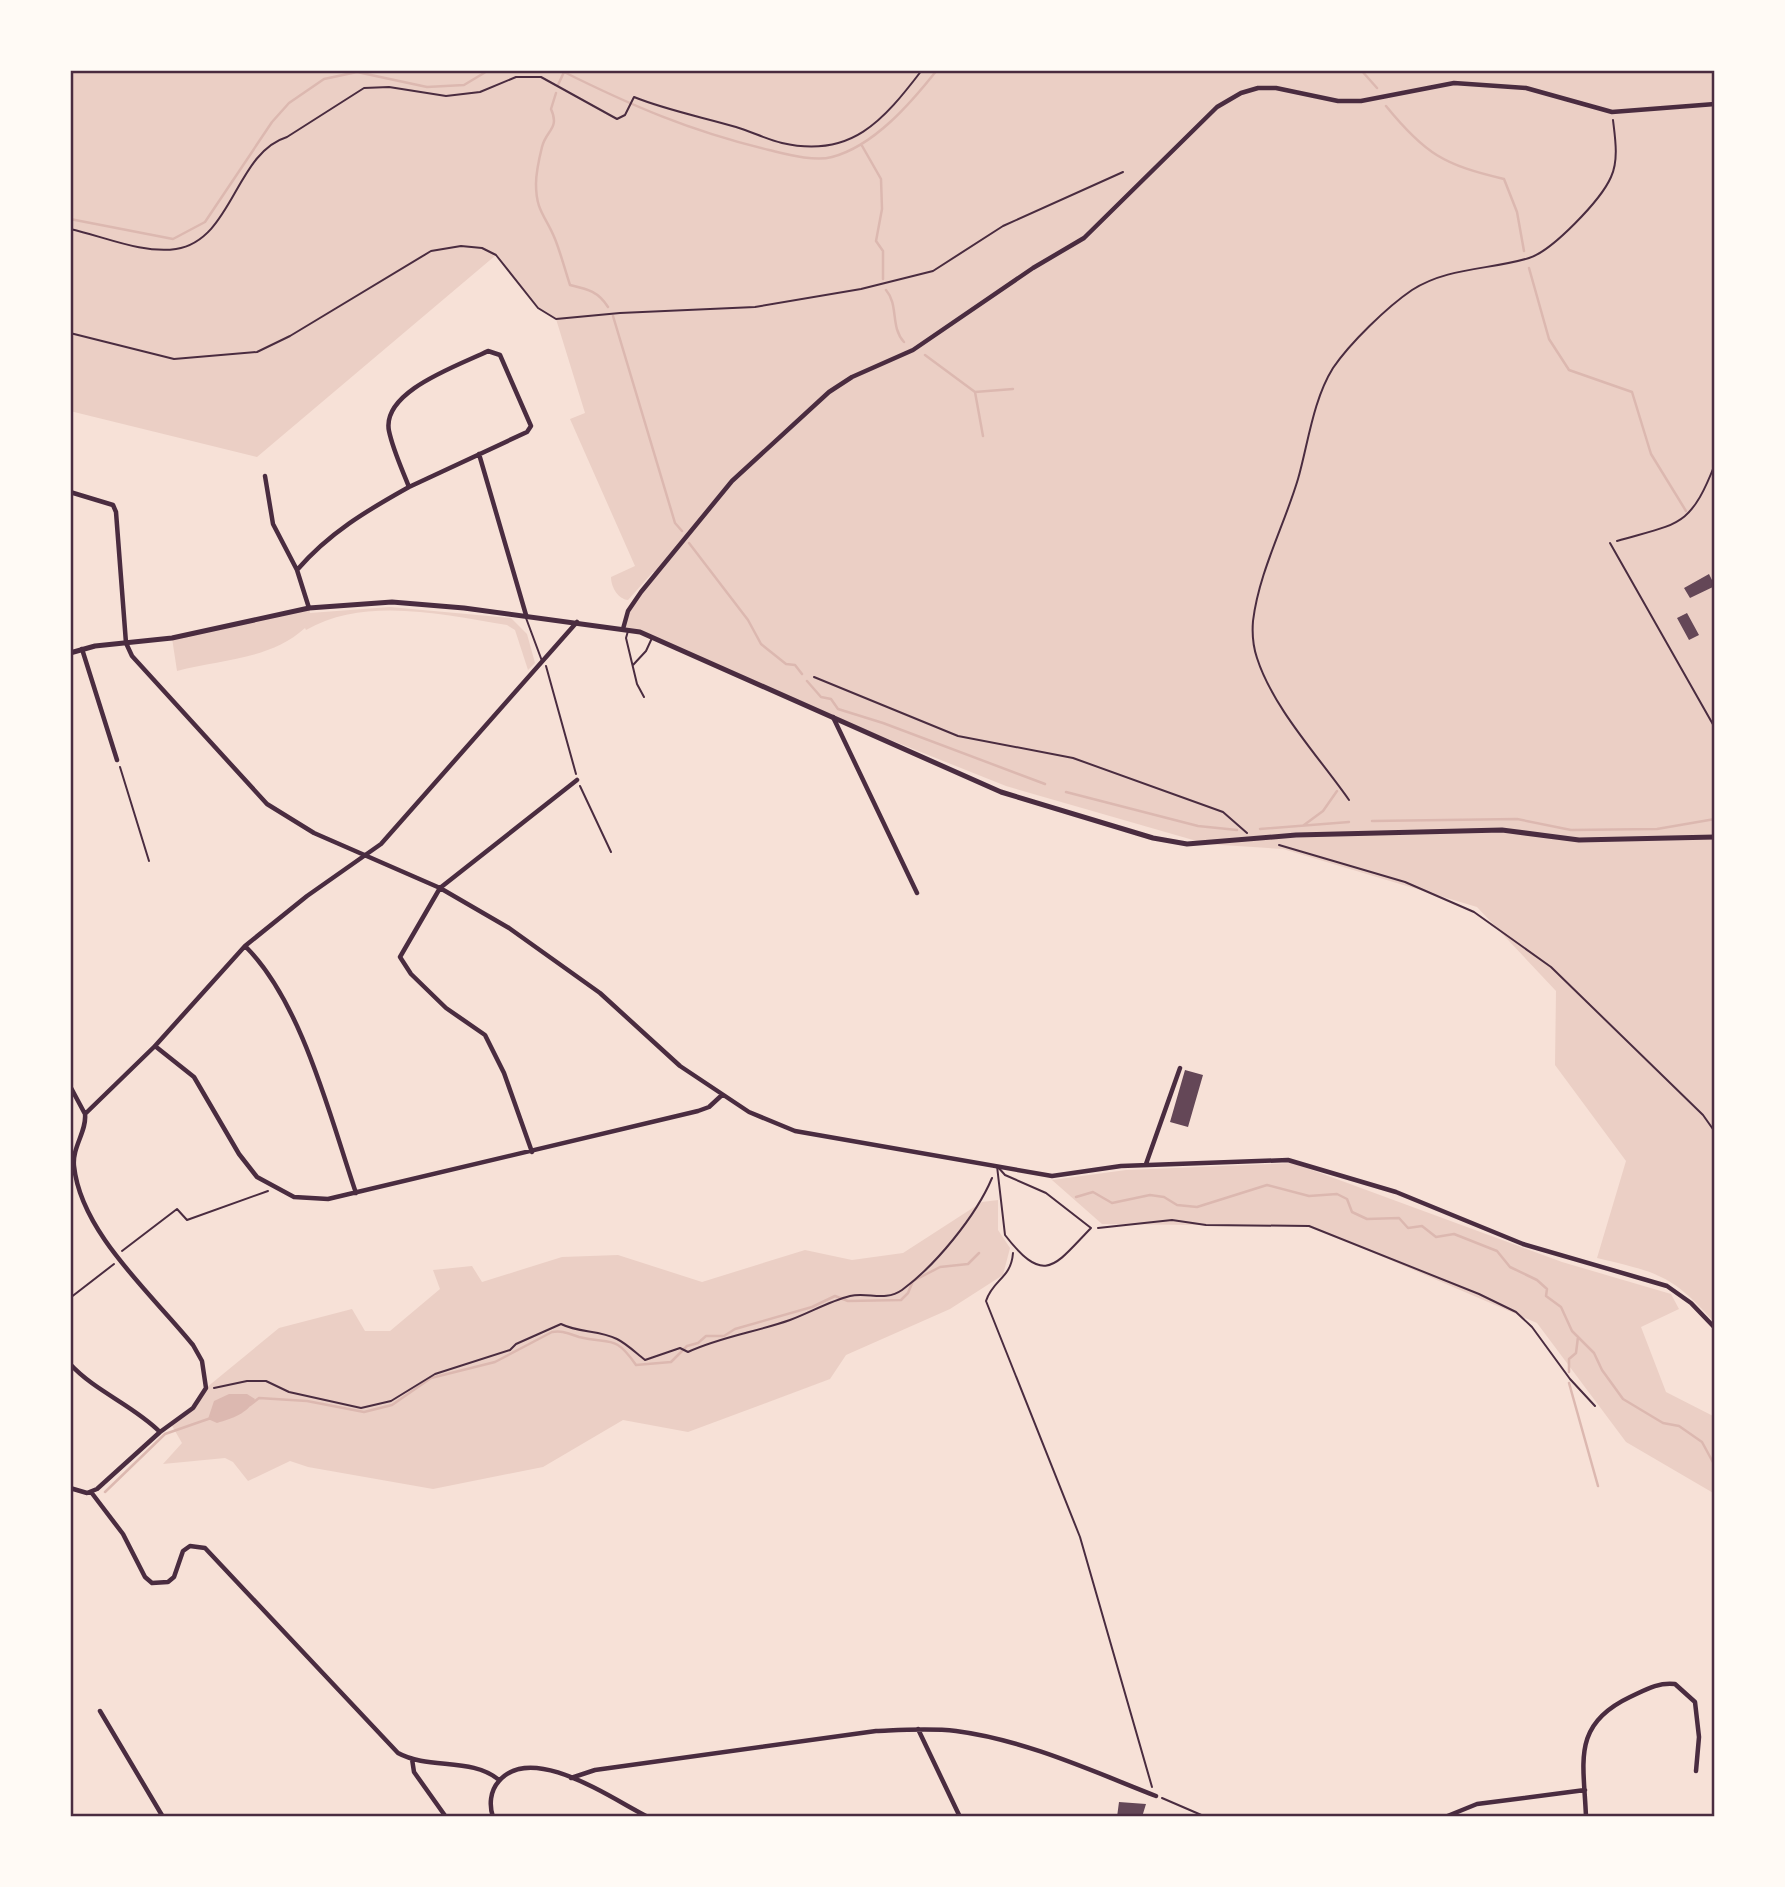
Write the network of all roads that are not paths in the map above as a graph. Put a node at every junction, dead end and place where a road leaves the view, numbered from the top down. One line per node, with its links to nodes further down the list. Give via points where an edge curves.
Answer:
1 (1715, 104): 11 (street, via 1612,112 1526,88 1465,84 1361,101 1276,88 1241,93 1217,107 1084,238 913,350 852,377 829,393 732,481 635,600)
2 (480, 454): 4 (street); 4 (street, via 531,426 500,355 488,351 418,385 393,405 388,429); 9 (street)
3 (265, 476): 7 (street, via 274,524)
4 (409, 487): 7 (street, via 345,524)
5 (70, 492): 13 (street, via 113,505 116,512)
6 (1609, 543): 20 (lane)
7 (297, 570): 8 (street)
8 (309, 608): 9 (street, via 392,602); 13 (street, via 172,638)
9 (526, 615): 10 (street); 16 (lane)
10 (577, 622): 11 (street); 16 (street)
11 (625, 629): 12 (street); 17 (lane)
12 (652, 637): 17 (lane); 19 (street)
13 (126, 643): 14 (street); 24 (street, via 132,656 267,804 314,833)
14 (82, 648): 15 (street); 21 (street)
15 (70, 653)
16 (543, 662): 24 (street)
17 (632, 666): 18 (lane)
18 (644, 697)
19 (833, 717): 23 (street, via 990,788 1066,814 1187,844 1502,830 1579,840); 26 (street)
20 (1715, 728)
21 (117, 760)
22 (578, 780): 25 (street)
23 (1715, 837)
24 (368, 855): 25 (street); 27 (street)
25 (440, 888): 31 (street, via 540,949 600,993 680,1066); 33 (street, via 400,957 446,1008 485,1035)
26 (917, 893)
27 (245, 946): 28 (street); 36 (street, via 259,960 297,1027)
28 (155, 1046): 32 (street); 36 (street, via 194,1077 257,1177 294,1197 328,1199)
29 (1180, 1068): 34 (street)
30 (70, 1086): 32 (street)
31 (722, 1095): 33 (street, via 698,1111); 35 (street, via 749,1112 795,1130)
32 (85, 1114): 39 (street, via 74,1155 77,1181 95,1225 202,1361 206,1388 193,1408)
33 (532, 1152): 36 (street)
34 (1146, 1164): 35 (street, via 1052,1176); 37 (street, via 1288,1160 1396,1192 1523,1244 1667,1286)
35 (997, 1166): 35 (lane, via 1001,1222 1013,1246 1046,1268 1066,1256 1091,1228 1046,1193 1005,1175)
36 (356, 1193)
37 (1715, 1328)
38 (70, 1364): 39 (street)
39 (160, 1432): 41 (street)
40 (70, 1488): 41 (street)
41 (91, 1492): 44 (street, via 152,1583 174,1577 183,1551 190,1546 205,1548 384,1740 398,1754)
42 (100, 1711): 50 (street)
43 (918, 1729): 46 (street, via 595,1770); 49 (street, via 958,1731 1062,1759); 54 (street)
44 (412, 1759): 47 (street, via 485,1770); 51 (street, via 414,1772)
45 (1696, 1771): 48 (street, via 1695,1702 1679,1687 1662,1683 1613,1705 1593,1723 1584,1742)
46 (571, 1779): 47 (street, via 529,1766 514,1769); 53 (street)
47 (499, 1780): 52 (street, via 491,1798)
48 (1585, 1790): 55 (street, via 1477,1804); 56 (street)
49 (1156, 1796)
50 (163, 1817)
51 (446, 1817)
52 (494, 1817)
53 (648, 1817)
54 (960, 1817)
55 (1445, 1817)
56 (1586, 1817)

